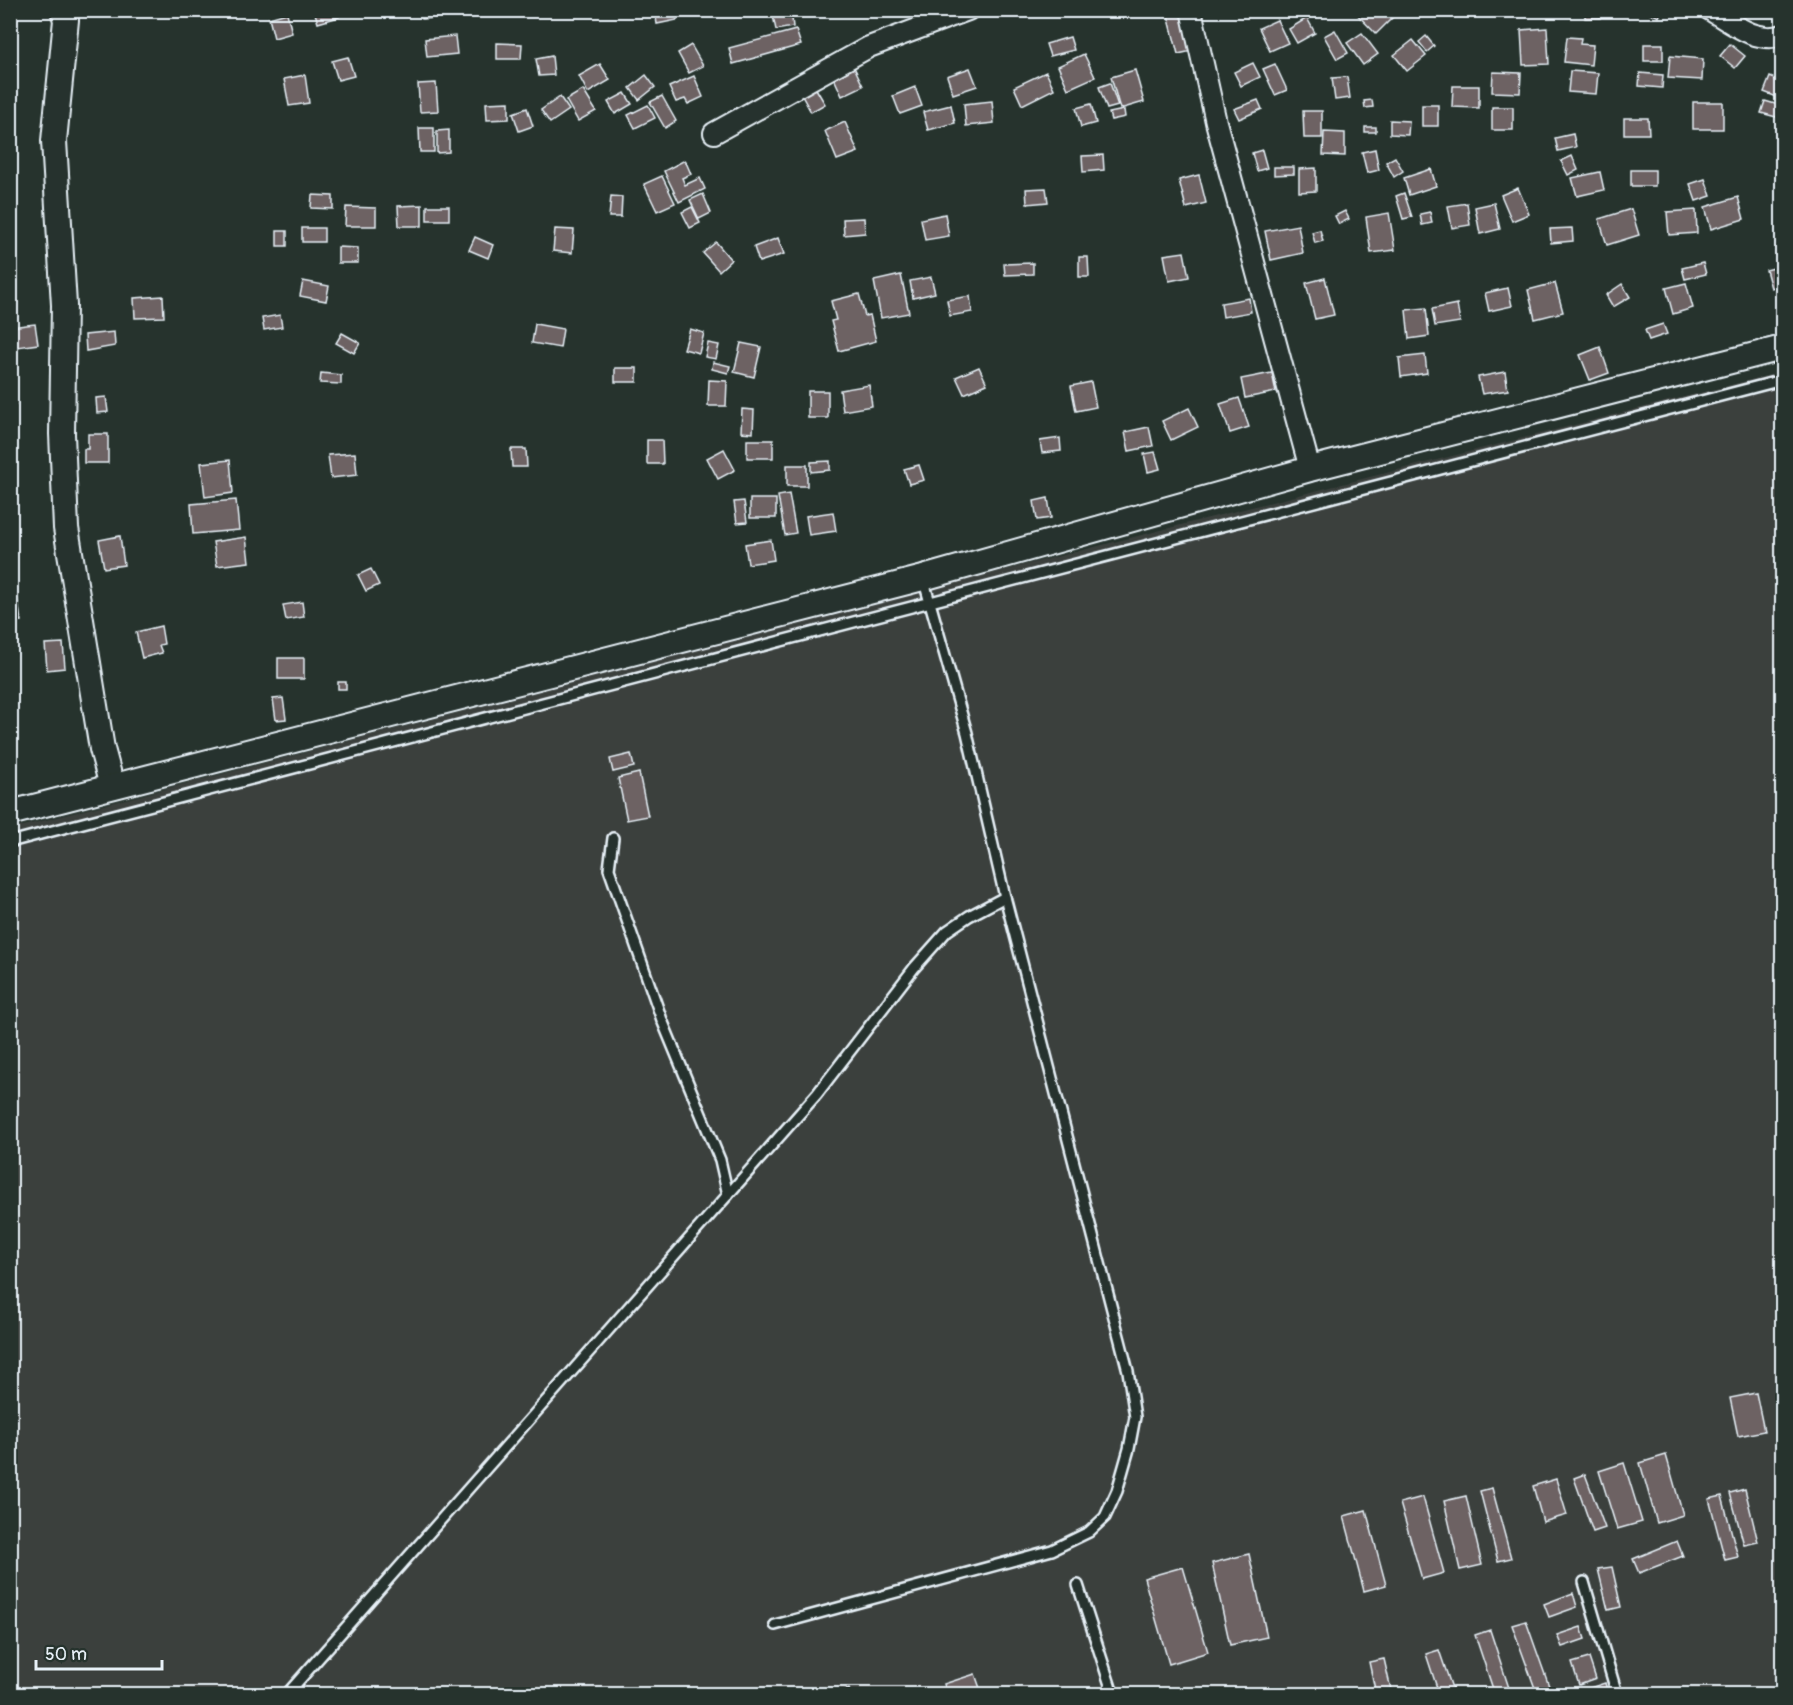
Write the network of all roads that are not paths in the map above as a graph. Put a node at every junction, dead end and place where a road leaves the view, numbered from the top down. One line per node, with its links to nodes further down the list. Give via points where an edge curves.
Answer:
1 (63, 10): 12 (street, via 66,20 54,141 64,304 66,528 102,749)
2 (968, 10): 6 (street, via 869,47)
3 (1191, 10): 9 (street, via 1216,122)
4 (1710, 10): 5 (street, via 1756,37)
5 (1782, 35)
6 (714, 133)
7 (1782, 348): 9 (street)
8 (1782, 380): 11 (lane)
9 (1310, 469): 10 (street)
10 (923, 578): 11 (lane); 12 (street)
11 (931, 604): 15 (lane); 16 (lane, via 967,733)
12 (112, 786): 13 (street)
13 (10, 813)
14 (613, 838): 17 (lane, via 609,869 662,1020 720,1160)
15 (10, 842)
16 (1005, 897): 17 (lane, via 947,931 817,1094); 20 (lane, via 1128,1371 1135,1417 1117,1491 1105,1517 1089,1532 1052,1550)
17 (728, 1196): 21 (lane)
18 (1584, 1582): 23 (lane)
19 (1078, 1585): 22 (lane)
20 (775, 1624)
21 (286, 1695)
22 (1113, 1695)
23 (1617, 1695)

